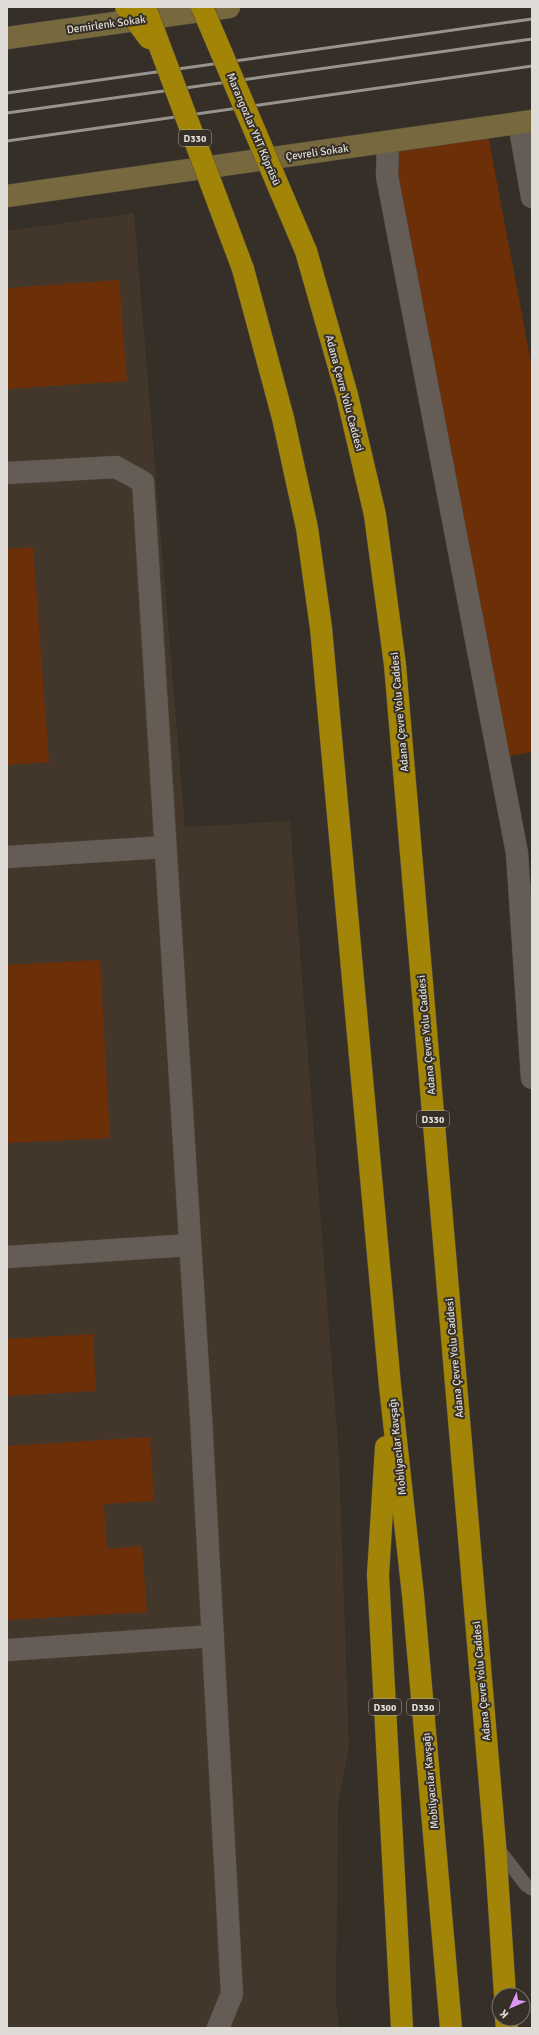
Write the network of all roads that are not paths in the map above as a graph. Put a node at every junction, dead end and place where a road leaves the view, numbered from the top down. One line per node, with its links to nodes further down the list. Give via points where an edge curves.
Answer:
1 (126, 7): 8 (highway, bridge)
2 (145, 7): 8 (highway, D330, bridge)
3 (202, 7): 7 (highway, Marangozlar YHT Köprüsü / D330, bridge)
4 (211, 7): 7 (highway, bridge)
5 (230, 7): 6 (street, Demirlenk Sokak)
6 (7, 38)
7 (222, 57): 13 (highway, Marangozlar YHT Köprüsü / D330, bridge)
8 (167, 61): 21 (highway, D330, bridge, via 243,269 288,442 307,528 321,628)
9 (526, 122): 10 (street, Çevreli Sokak); 12 (street)
10 (388, 142): 11 (street, Çevreli Sokak); 17 (street, via 387,176)
11 (7, 196)
12 (532, 197)
13 (306, 251): 24 (highway, Adana Çevre Yolu Caddesi / D330, via 347,395 375,514 395,665)
14 (7, 473): 15 (street, via 116,467 143,482)
15 (165, 846): 16 (street); 19 (street)
16 (7, 858)
17 (527, 912): 18 (street)
18 (532, 1078)
19 (190, 1245): 20 (street); 22 (street)
20 (7, 1257)
21 (390, 1386): 28 (highway, Mobilyacılar Kavşağı / D300, via 378,1575); 29 (highway, Mobilyacılar Kavşağı / D330, via 413,1603)
22 (213, 1636): 23 (street); 27 (street, via 232,1994)
23 (7, 1650)
24 (495, 1844): 25 (lane, via 526,1885); 26 (highway, Adana Çevre Yolu Caddesi / D330)
25 (532, 1889)
26 (504, 1987)
27 (218, 2028)
28 (402, 2028)
29 (450, 2028)

